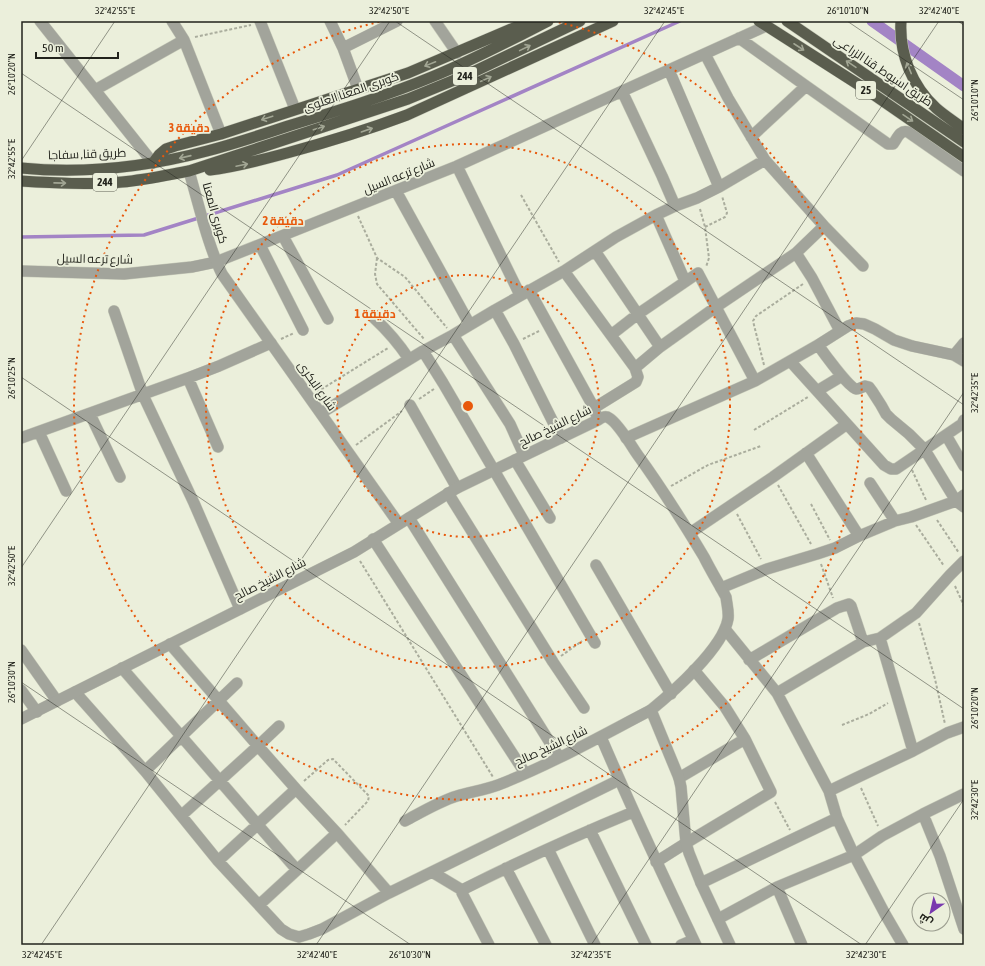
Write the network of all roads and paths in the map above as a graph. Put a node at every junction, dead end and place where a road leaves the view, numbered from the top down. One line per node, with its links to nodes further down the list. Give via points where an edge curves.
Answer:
1 (40, 21): 22 (street)
2 (172, 21): 15 (street)
3 (330, 21): 16 (street)
4 (397, 21): 16 (street)
5 (435, 21): 17 (street)
6 (548, 21): 25 (highway, كوبرى المعنا العلوى / 244, via 452,68)
7 (580, 21): 25 (highway, كوبرى المعنا العلوى / 244, one-way to 7, via 408,99 439,87)
8 (613, 21): 35 (highway, one-way to 8, via 232,167 346,137 407,115)
9 (787, 21): 29 (highway, طريق اسيوط, قنا الزراعى / 25, one-way to 9)
10 (901, 21): 26 (highway, one-way to 10, via 936,108 914,81 902,48)
11 (260, 22): 15 (path); 24 (street)
12 (524, 22): 17 (highway)
13 (763, 23): 14 (street, شارع ترعه السيل); 30 (highway, طريق اسيوط, قنا الزراعى / 25, one-way to 30)
14 (738, 38): 18 (street, شارع ترعه السيل); 20 (street)
15 (184, 40): 22 (street); 27 (street)
16 (343, 48): 21 (street)
17 (457, 53): 21 (highway, one-way to 21, via 408,73)
18 (705, 54): 19 (street, شارع ترعه السيل); 28 (street)
19 (669, 70): 23 (street, شارع ترعه السيل); 38 (street)
20 (806, 86): 28 (street); 36 (street, via 888,144 893,144 902,132 908,132)
21 (358, 89): 24 (highway)
22 (95, 90): 32 (street)
23 (622, 91): 33 (street, شارع ترعه السيل); 42 (street)
24 (295, 109): 27 (highway, one-way to 27)
25 (344, 114): 32 (highway, كوبرى المعنا العلوى / 244, one-way to 32); 35 (highway, كوبرى المعنا العلوى / 244, one-way to 25)
26 (964, 129)
27 (221, 134): 32 (highway, via 175,146 159,155)
28 (751, 137): 31 (street)
29 (964, 142)
30 (964, 157)
31 (765, 160): 38 (street); 45 (street)
32 (153, 163): 34 (highway, طريق قنا, سفاجا / 244, via 78,170)
33 (457, 166): 39 (street, شارع ترعه السيل); 59 (street)
34 (21, 168)
35 (189, 171): 37 (highway, 244, one-way to 35, via 116,182); 52 (street, كوبرى المعنا)
36 (964, 171)
37 (21, 181)
38 (720, 187): 41 (street); 46 (path, via 727,213 725,217)
39 (396, 191): 43 (street, شارع ترعه السيل); 66 (street)
40 (521, 195): 55 (path)
41 (697, 198): 42 (street); 46 (path)
42 (675, 206): 44 (street)
43 (354, 207): 47 (street, شارع ترعه السيل); 51 (path)
44 (656, 215): 49 (street); 58 (street)
45 (824, 226): 50 (street); 53 (street)
46 (705, 227): 56 (path, via 709,258 706,266)
47 (283, 236): 48 (street, شارع ترعه السيل); 65 (street)
48 (260, 244): 52 (street, شارع ترعه السيل); 68 (street)
49 (596, 251): 55 (street); 63 (street)
50 (796, 253): 57 (street); 60 (street)
51 (377, 258): 70 (path, via 404,277); 78 (path, via 375,274 378,284)
52 (216, 262): 54 (street, شارع ترعه السيل, via 124,274); 73 (street, شارع البكرى)
53 (863, 266)
54 (21, 271)
55 (564, 271): 59 (street); 71 (street)
56 (698, 273): 58 (street); 60 (street)
57 (812, 278): 69 (street); 84 (path, via 756,316 753,321)
58 (686, 281): 63 (street)
59 (525, 293): 61 (street); 67 (street)
60 (716, 307): 77 (street); 87 (street)
61 (495, 310): 66 (street); 75 (street)
62 (114, 311): 90 (street)
63 (638, 314): 71 (street); 77 (street)
64 (374, 318): 72 (street)
65 (328, 319)
66 (470, 324): 70 (street)
67 (549, 326): 75 (path); 93 (street)
68 (303, 330): 73 (path)
69 (840, 331): 76 (street); 79 (street, via 856,323 864,324 894,340)
70 (453, 335): 78 (street); 110 (street, via 510,424)
71 (611, 335): 83 (street)
72 (398, 342): 80 (street); 91 (path)
73 (271, 343): 86 (street); 91 (street, شارع البكرى)
74 (964, 343): 79 (street)
75 (514, 344): 103 (street)
76 (818, 345): 82 (street); 85 (street)
77 (660, 347): 83 (street)
78 (427, 349): 80 (street); 88 (street)
79 (954, 355): 81 (street)
80 (409, 359): 94 (street)
81 (964, 360)
82 (790, 361): 84 (street); 89 (street)
83 (635, 368): 93 (street, via 638,377 636,382)
84 (766, 373): 87 (street)
85 (842, 376): 89 (street); 107 (street, via 854,388 868,388 886,414)
86 (188, 378): 90 (street); 106 (street)
87 (755, 381): 104 (street)
88 (443, 383): 92 (path); 113 (street)
89 (817, 391): 97 (street); 99 (path)
90 (143, 395): 95 (street); 142 (street)
91 (310, 397): 94 (street, شارع البكرى)
92 (410, 405): 108 (path); 119 (street)
93 (594, 408): 96 (street)
94 (321, 413): 108 (street, شارع البكرى)
95 (90, 414): 100 (street); 114 (street)
96 (598, 420): 103 (street, شارع الشيخ صالح); 104 (street, شارع الشيخ صالح, via 608,418)
97 (847, 424): 109 (street); 111 (street, via 887,468 896,469)
98 (963, 424): 101 (street)
99 (754, 430)
100 (39, 432): 102 (street); 118 (street)
101 (946, 435): 107 (street); 112 (street)
102 (21, 438)
103 (560, 438): 110 (street, شارع الشيخ صالح)
104 (626, 438): 117 (street, شارع الشيخ صالح)
105 (760, 446): 117 (path, via 708,465)
106 (218, 447)
107 (925, 450): 111 (street); 120 (street)
108 (348, 451): 128 (street, شارع البكرى)
109 (806, 453): 115 (street); 130 (street)
110 (520, 458): 113 (street, شارع الشيخ صالح); 126 (street)
111 (908, 462): 123 (path)
112 (964, 466)
113 (494, 470): 119 (street, شارع الشيخ صالح); 146 (street)
114 (120, 477)
115 (773, 477): 121 (street); 134 (path)
116 (870, 483): 127 (street)
117 (663, 490): 129 (street, شارع الشيخ صالح)
118 (66, 491)
119 (453, 491): 125 (street, شارع الشيخ صالح); 151 (street)
120 (961, 501): 123 (street)
121 (732, 504): 129 (street); 137 (path)
122 (811, 504): 132 (path)
123 (931, 510): 124 (street); 135 (path)
124 (911, 517): 127 (street); 138 (path)
125 (408, 518): 128 (street, شارع الشيخ صالح); 175 (street)
126 (550, 518)
127 (895, 521): 130 (street)
128 (399, 524): 131 (street, شارع الشيخ صالح)
129 (690, 533): 139 (street, شارع الشيخ صالح)
130 (859, 536): 132 (street)
131 (373, 539): 133 (street, شارع الشيخ صالح); 177 (street)
132 (834, 548): 134 (street)
133 (354, 552): 142 (street, شارع الشيخ صالح); 182 (path)
134 (817, 554): 137 (street); 141 (path)
135 (962, 558): 138 (street)
136 (596, 565): 158 (street)
137 (767, 569): 139 (street)
138 (950, 575): 140 (path); 143 (street)
139 (721, 588): 144 (street, شارع الشيخ صالح, via 728,608)
140 (964, 606)
141 (837, 608): 147 (street, via 846,604 851,606); 150 (street)
142 (240, 609): 148 (street, شارع الشيخ صالح)
143 (916, 613): 145 (street); 169 (path)
144 (725, 629): 150 (street); 153 (street, شارع الشيخ صالح, via 706,658)
145 (880, 638): 147 (street); 159 (street)
146 (593, 639): 151 (path)
147 (863, 642): 157 (street)
148 (170, 644): 152 (street, شارع الشيخ صالح); 161 (street)
149 (21, 650): 160 (street)
150 (749, 660): 157 (street)
151 (553, 662): 162 (street)
152 (122, 668): 156 (street, شارع الشيخ صالح); 170 (street)
153 (694, 670): 158 (street, شارع الشيخ صالح); 172 (street, via 725,707)
154 (237, 683): 161 (street)
155 (21, 690): 164 (street)
156 (75, 692): 160 (street, شارع الشيخ صالح); 176 (street)
157 (777, 692): 184 (street)
158 (671, 694): 163 (street, شارع الشيخ صالح)
159 (897, 698): 166 (path, via 869,714); 174 (street)
160 (57, 701): 164 (street, شارع الشيخ صالح)
161 (218, 701): 170 (street); 173 (street)
162 (584, 708)
163 (651, 710): 171 (street, شارع الشيخ صالح); 178 (street)
164 (37, 712): 165 (street, شارع الشيخ صالح)
165 (21, 719)
166 (842, 725)
167 (279, 726): 173 (street)
168 (964, 726): 169 (street)
169 (947, 732): 174 (street)
170 (181, 737): 176 (street); 180 (street)
171 (601, 737): 175 (street, شارع الشيخ صالح); 181 (street)
172 (745, 739): 178 (street); 185 (street)
173 (258, 746): 180 (street); 183 (street)
174 (913, 751): 179 (street)
175 (559, 757): 177 (street, شارع الشيخ صالح)
176 (145, 771): 189 (street)
177 (525, 773): 182 (street, شارع الشيخ صالح)
178 (679, 778): 197 (street)
179 (856, 778): 184 (street); 195 (path)
180 (220, 780): 189 (street); 192 (street)
181 (619, 780): 187 (street); 204 (street)
182 (498, 784): 191 (street, شارع الشيخ صالح, via 448,800)
183 (296, 789): 192 (street); 194 (street); 194 (path, via 328,760 333,759 368,796 368,801)
184 (829, 791): 190 (street)
185 (771, 792): 196 (path); 197 (street)
186 (964, 794): 188 (street)
187 (633, 812): 193 (street); 201 (street)
188 (923, 814): 195 (street); 211 (street)
189 (182, 815): 200 (street)
190 (837, 818): 196 (street); 199 (street)
191 (405, 821)
192 (258, 824): 200 (street); 203 (street)
193 (590, 830): 198 (street); 216 (street)
194 (337, 833): 203 (street); 208 (street)
195 (882, 836): 199 (street)
196 (794, 838): 205 (street)
197 (686, 843): 201 (street); 205 (street)
198 (548, 849): 202 (street); 215 (street)
199 (854, 855): 206 (street); 220 (street)
200 (218, 861): 209 (street)
201 (656, 862): 212 (street)
202 (506, 868): 207 (street); 214 (street)
203 (297, 870): 209 (street)
204 (432, 872): 207 (street); 208 (street)
205 (701, 883): 210 (street)
206 (777, 887): 210 (street); 219 (street)
207 (462, 890): 213 (street)
208 (389, 893): 209 (street, via 322,929 300,937 281,929)
209 (259, 905)
210 (718, 919): 218 (street)
211 (964, 929)
212 (694, 942): 217 (street)
213 (489, 945)
214 (546, 945)
215 (595, 945)
216 (646, 945)
217 (681, 945)
218 (730, 945)
219 (802, 945)
220 (903, 945)

